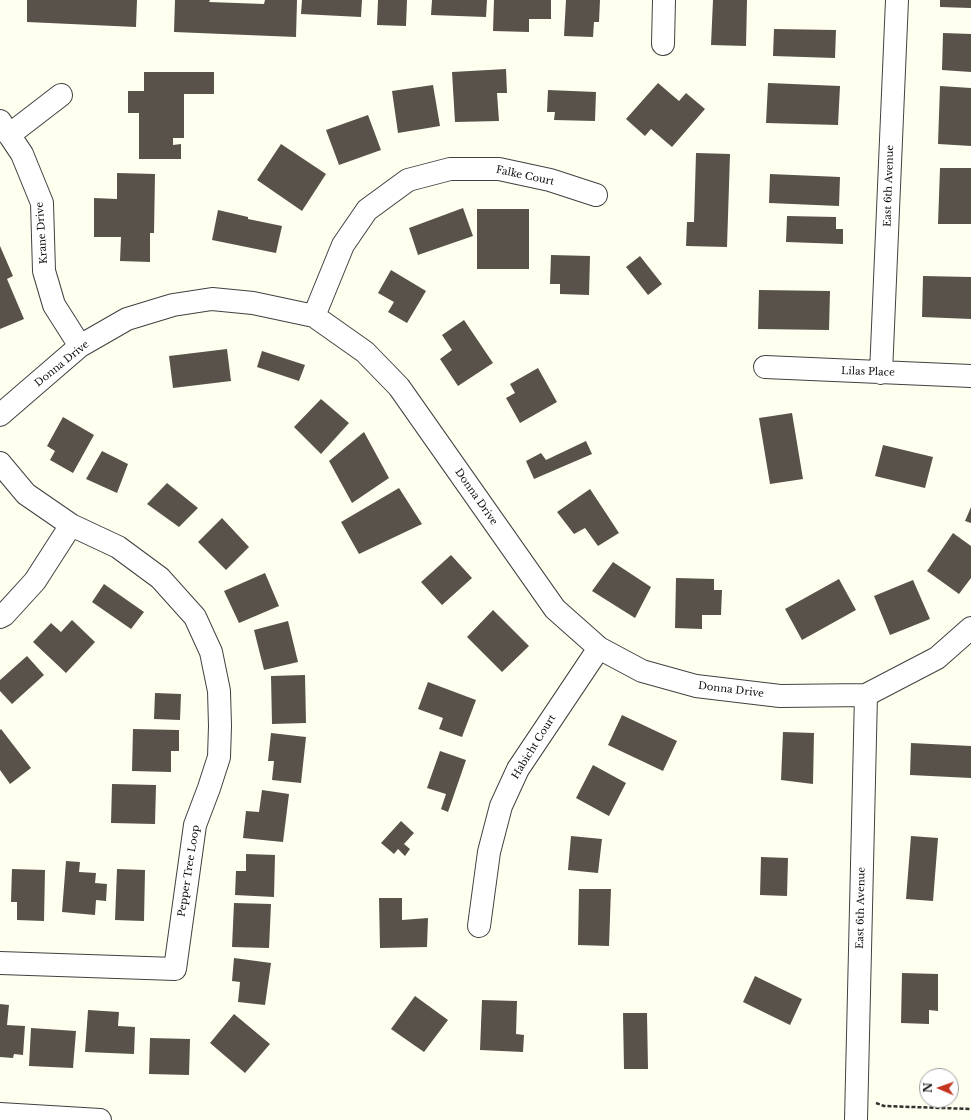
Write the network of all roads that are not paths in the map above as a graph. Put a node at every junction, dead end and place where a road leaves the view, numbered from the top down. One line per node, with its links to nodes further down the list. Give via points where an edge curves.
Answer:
1 (664, 0): 3 (street)
2 (896, 0): 10 (street, East 6th Avenue)
3 (663, 44)
4 (61, 95): 5 (street)
5 (5, 128): 8 (street, Krane Drive, via 22,154 42,202 44,271 54,305)
6 (596, 195): 7 (street, Falke Court, via 550,180 499,169 450,169 408,180 367,210 343,245)
7 (314, 316): 8 (street, Donna Drive, via 212,299 173,305 127,319); 17 (street, Donna Drive, via 365,352 399,387 555,609)
8 (80, 346): 12 (street, Donna Drive)
9 (765, 367): 10 (street, Lilas Place)
10 (881, 373): 11 (street, Lilas Place)
11 (971, 376)
12 (0, 415)
13 (0, 463): 14 (street, Pepper Tree Loop, via 26,494)
14 (71, 525): 15 (street, via 35,581); 20 (street, Pepper Tree Loop, via 118,547 160,578 195,617 211,652 220,690 219,757 194,825 175,969)
15 (0, 617)
16 (971, 628): 18 (street, Donna Drive, via 937,658)
17 (599, 648): 18 (street, Donna Drive, via 642,671 696,686 780,696); 19 (street, Habicht Court, via 518,769 502,806 489,852)
18 (866, 695): 24 (street, East 6th Avenue)
19 (479, 926)
20 (0, 963)
21 (0, 1114): 22 (street)
22 (49, 1119): 23 (street)
23 (100, 1120)
24 (856, 1120)

